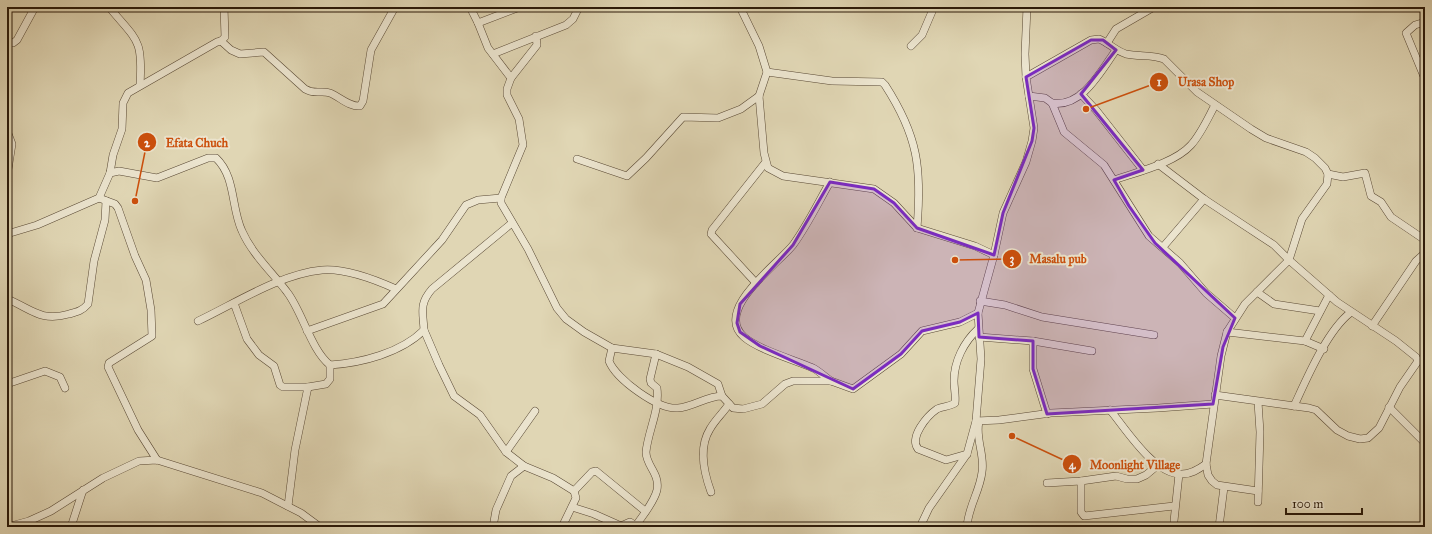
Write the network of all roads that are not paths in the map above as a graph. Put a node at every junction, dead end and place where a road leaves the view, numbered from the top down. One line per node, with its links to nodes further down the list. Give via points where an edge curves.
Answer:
1 (35, 7): 18 (street, via 18,40)
2 (109, 7): 27 (street, via 138,44 141,64)
3 (224, 7): 17 (street, via 225,36)
4 (395, 7): 17 (street, via 371,50 360,106 330,93 311,93 264,52 260,50 240,54)
5 (470, 7): 15 (street)
6 (500, 7): 13 (street)
7 (520, 7): 13 (street)
8 (579, 7): 16 (street, via 566,25)
9 (740, 7): 23 (street, via 759,46)
10 (934, 7): 20 (street, via 922,35)
11 (1027, 7): 24 (street)
12 (1154, 7): 19 (street, via 1116,29)
13 (504, 14): 15 (street)
14 (1425, 22): 26 (street, via 1415,25 1406,33)
15 (478, 23): 22 (street)
16 (536, 36): 22 (street); 25 (street, via 537,45)
17 (221, 41): 27 (street)
18 (7, 43)
19 (1107, 43): 21 (street); 24 (street, via 1099,38 1091,40)
20 (911, 46)
21 (1116, 50): 29 (street); 34 (street, via 1136,56 1157,56 1164,59 1197,92)
22 (493, 54): 25 (street)
23 (768, 72): 30 (street); 49 (street, via 832,81 885,84 909,130 915,150 920,181)
24 (1026, 77): 31 (street)
25 (511, 78): 45 (street, via 507,95 518,113 523,145)
26 (1425, 79)
27 (140, 85): 40 (street, via 128,93 123,103 122,129)
28 (7, 89): 33 (street)
29 (1081, 94): 32 (street, via 1065,104); 39 (street)
30 (759, 96): 36 (street, via 741,109 718,118 683,117 627,176); 37 (street)
31 (1029, 96): 32 (street, via 1045,98); 54 (street, via 1034,128 1032,141 1026,162 1003,213)
32 (1052, 103): 43 (street, via 1064,132 1104,165)
33 (7, 104)
34 (1215, 105): 38 (street, via 1190,146); 41 (street, via 1266,138 1306,152 1315,158)
35 (7, 131): 42 (street, via 12,144)
36 (577, 159)
37 (765, 163): 44 (street, via 774,173 783,176); 57 (street, via 711,234)
38 (1158, 164): 39 (street); 46 (street)
39 (1143, 170): 43 (street)
40 (110, 173): 47 (street); 56 (street, via 119,170 157,178 208,158 216,158 231,185 242,233)
41 (1328, 174): 51 (street, via 1343,177 1362,172 1365,174 1371,196 1381,202 1391,217); 55 (street, via 1327,184 1302,219)
42 (7, 176)
43 (1114, 180): 52 (street, via 1149,236)
44 (830, 182): 49 (street, via 874,189 894,203); 57 (street, via 793,245)
45 (501, 198): 48 (street, via 501,203); 58 (street, via 478,200 466,205 442,240)
46 (1204, 199): 52 (street); 55 (street, via 1274,244)
47 (102, 200): 50 (street); 61 (street, via 104,231 94,261 88,304 63,316 45,317); 102 (street, via 115,204 118,208 146,280 152,332 149,339 109,363 108,371 144,442)
48 (512, 223): 71 (street, via 432,289 425,298 422,308); 78 (street, via 562,314 584,332)
49 (917, 228): 54 (street)
50 (7, 234)
51 (1425, 240)
52 (1163, 247): 67 (street, via 1206,293)
53 (1425, 253): 69 (street, via 1416,261)
54 (994, 255): 62 (street)
55 (1289, 260): 59 (street); 60 (street)
56 (279, 282): 58 (street, via 312,272 332,270 366,277); 63 (street); 72 (street, via 292,299)
57 (756, 283): 83 (street, via 737,312 737,323 744,337 816,369)
58 (396, 289): 72 (street, via 383,304)
59 (1257, 292): 64 (street, via 1274,304); 67 (street)
60 (1329, 295): 64 (street); 65 (street)
61 (7, 299)
62 (980, 302): 66 (street); 74 (street, via 1042,317)
63 (234, 303): 68 (street); 85 (street, via 247,339 259,355 274,366 280,385)
64 (1320, 311): 77 (street)
65 (1350, 312): 69 (street); 79 (street, via 1337,326)
66 (978, 313): 70 (street); 83 (street, via 960,322 922,331 901,354 856,387 845,387)
67 (1235, 318): 73 (street)
68 (198, 321)
69 (1372, 326): 94 (street, via 1411,353 1418,361)
70 (978, 328): 75 (street); 101 (street, via 957,361 954,374 955,403 935,411 922,425 915,446 946,460)
71 (424, 330): 82 (street, via 409,342 376,356); 100 (street, via 454,396 480,415)
72 (307, 331): 82 (street)
73 (1227, 332): 77 (street); 87 (street)
74 (1154, 335)
75 (979, 337): 76 (street); 98 (street, via 980,381)
76 (1033, 341): 80 (street); 97 (street, via 1032,369)
77 (1305, 342): 79 (street)
78 (612, 348): 81 (street); 90 (street, via 609,362 613,370)
79 (1324, 349): 93 (street, via 1308,375)
80 (1092, 351)
81 (656, 354): 88 (street, via 714,381); 90 (street, via 650,379 658,388)
82 (330, 365): 85 (street, via 328,383)
83 (831, 381): 91 (street, via 792,381 753,408 738,409)
84 (7, 384): 86 (street, via 45,371 60,377)
85 (308, 387): 115 (street, via 295,450)
86 (65, 388)
87 (1215, 395): 89 (street); 92 (street)
88 (722, 396): 90 (street, via 679,408); 91 (street)
89 (1258, 402): 93 (street); 112 (street)
90 (657, 404): 118 (street, via 646,452 656,474 658,488)
91 (729, 404): 113 (street, via 710,429 706,442 704,466)
92 (1213, 404): 95 (street); 103 (street)
93 (1294, 406): 94 (street, via 1313,409 1337,430 1360,439 1368,438 1376,432)
94 (1390, 406): 99 (street)
95 (1110, 410): 97 (street); 104 (street, via 1133,440)
96 (535, 411): 100 (street)
97 (1047, 414): 98 (street)
98 (977, 421): 101 (street); 122 (street, via 982,472)
99 (1425, 443)
100 (506, 452): 105 (street)
101 (966, 454): 128 (street, via 929,508)
102 (157, 460): 110 (street, via 139,461); 115 (street, via 236,484)
103 (1206, 464): 106 (street, via 1191,472); 109 (street, via 1211,480)
104 (1158, 465): 106 (street); 107 (street, via 1137,479 1116,476)
105 (524, 466): 111 (street, via 553,478); 125 (street, via 511,476 496,510)
106 (1179, 474): 116 (street)
107 (1081, 481): 108 (street); 116 (street, via 1081,512 1084,516)
108 (1047, 483)
109 (1224, 487): 112 (street); 129 (street)
110 (83, 490): 121 (street, via 51,511 30,521); 123 (street)
111 (574, 491): 117 (street, via 576,498); 118 (street, via 596,471)
112 (1258, 491): 114 (street)
113 (711, 492)
114 (1258, 502)
115 (288, 506): 124 (street)
116 (1174, 506): 120 (street)
117 (572, 507): 126 (street); 127 (street, via 621,526 630,522)
118 (644, 511): 127 (street)
119 (7, 521): 121 (street)
120 (1174, 521)
121 (10, 526)
122 (967, 526)
123 (71, 527)
124 (320, 527)
125 (493, 527)
126 (562, 527)
127 (635, 527)
128 (920, 527)
129 (1219, 527)

